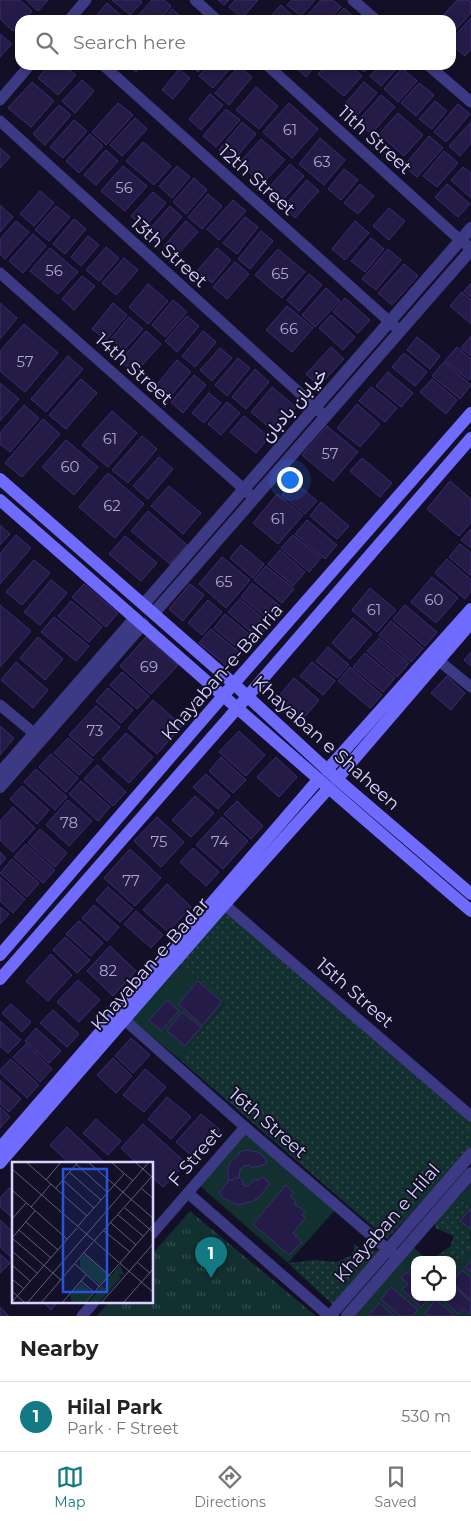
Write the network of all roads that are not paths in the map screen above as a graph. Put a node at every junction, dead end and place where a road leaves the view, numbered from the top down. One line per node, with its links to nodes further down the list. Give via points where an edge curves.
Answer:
1 (86, 0): 4 (street)
2 (195, 0): 5 (street)
3 (353, 0): 6 (street)
4 (73, 15)
5 (212, 15)
6 (370, 15)
7 (26, 70): 11 (street)
8 (109, 70): 18 (street, 12th Street)
9 (273, 70): 15 (street, 11th Street)
10 (434, 70): 12 (street)
11 (0, 100)
12 (471, 102)
13 (0, 121): 20 (street, 13th Street)
14 (471, 228): 15 (street, خیابان بادبان)
15 (460, 240): 16 (street, 11th Street); 18 (street, خیابان بادبان)
16 (471, 249): 19 (street, خیابان بادبان)
17 (0, 273): 24 (street, 14th Street)
18 (389, 321): 19 (street, 12th Street); 20 (street, خیابان بادبان)
19 (400, 331): 20 (street, خیابان بادبان)
20 (320, 412): 24 (street, خیابان بادبان)
21 (471, 413): 32 (main road, Khayaban-e-Bahria)
22 (471, 438): 35 (main road, Khayaban-e-Bahria)
23 (0, 479): 26 (main road, Khayaban e Shaheen)
24 (249, 494): 26 (street, خیابان بادبان); 28 (street, خیابان بادبان)
25 (0, 500): 29 (main road, Khayaban e Shaheen)
26 (144, 604): 28 (main road, Khayaban e Shaheen)
27 (471, 610): 31 (main road, Khayaban-e-Badar)
28 (154, 613): 32 (main road, Khayaban e Shaheen)
29 (139, 621): 34 (main road, Khayaban e Shaheen); 38 (street)
30 (471, 623): 31 (main road, Khayaban-e-Badar)
31 (435, 657): 33 (street); 39 (main road, Khayaban-e-Badar); 42 (main road, Khayaban-e-Badar)
32 (234, 684): 34 (main road, Khayaban-e-Bahria); 35 (main road, Khayaban e Shaheen)
33 (471, 687)
34 (223, 696): 37 (main road, Khayaban e Shaheen); 48 (main road, Khayaban-e-Bahria)
35 (248, 697): 37 (main road, Khayaban-e-Bahria); 39 (main road, Khayaban e Shaheen)
36 (0, 705): 38 (street)
37 (237, 708): 41 (main road, Khayaban e Shaheen); 49 (main road, Khayaban-e-Bahria)
38 (37, 737): 40 (street); 43 (street)
39 (327, 770): 42 (main road, Khayaban e Shaheen)
40 (0, 773)
41 (318, 780): 42 (main road, Khayaban e Shaheen); 46 (main road, Khayaban-e-Badar)
42 (332, 784): 44 (main road, Khayaban e Shaheen); 46 (main road, Khayaban-e-Badar)
43 (0, 787)
44 (399, 841): 45 (main road, Khayaban e Shaheen); 47 (main road, Khayaban e Shaheen)
45 (471, 894)
46 (220, 901): 50 (main road, Khayaban-e-Badar); 51 (street, 15th Street)
47 (471, 911)
48 (0, 955)
49 (0, 979)
50 (121, 1016): 52 (street, 16th Street); 53 (main road, Khayaban-e-Badar); 55 (main road, Khayaban-e-Badar)
51 (471, 1116)
52 (245, 1126): 57 (street, F Street); 59 (street, 16th Street)
53 (0, 1148)
54 (471, 1154): 59 (street, Khayaban e Hilal)
55 (0, 1163)
56 (471, 1173): 59 (street)
57 (188, 1193): 58 (street, F Street); 62 (street)
58 (154, 1232)
59 (392, 1254): 62 (street, Khayaban e Hilal); 63 (street)
60 (92, 1304): 61 (street)
61 (82, 1316)
62 (330, 1316)
63 (347, 1316)

